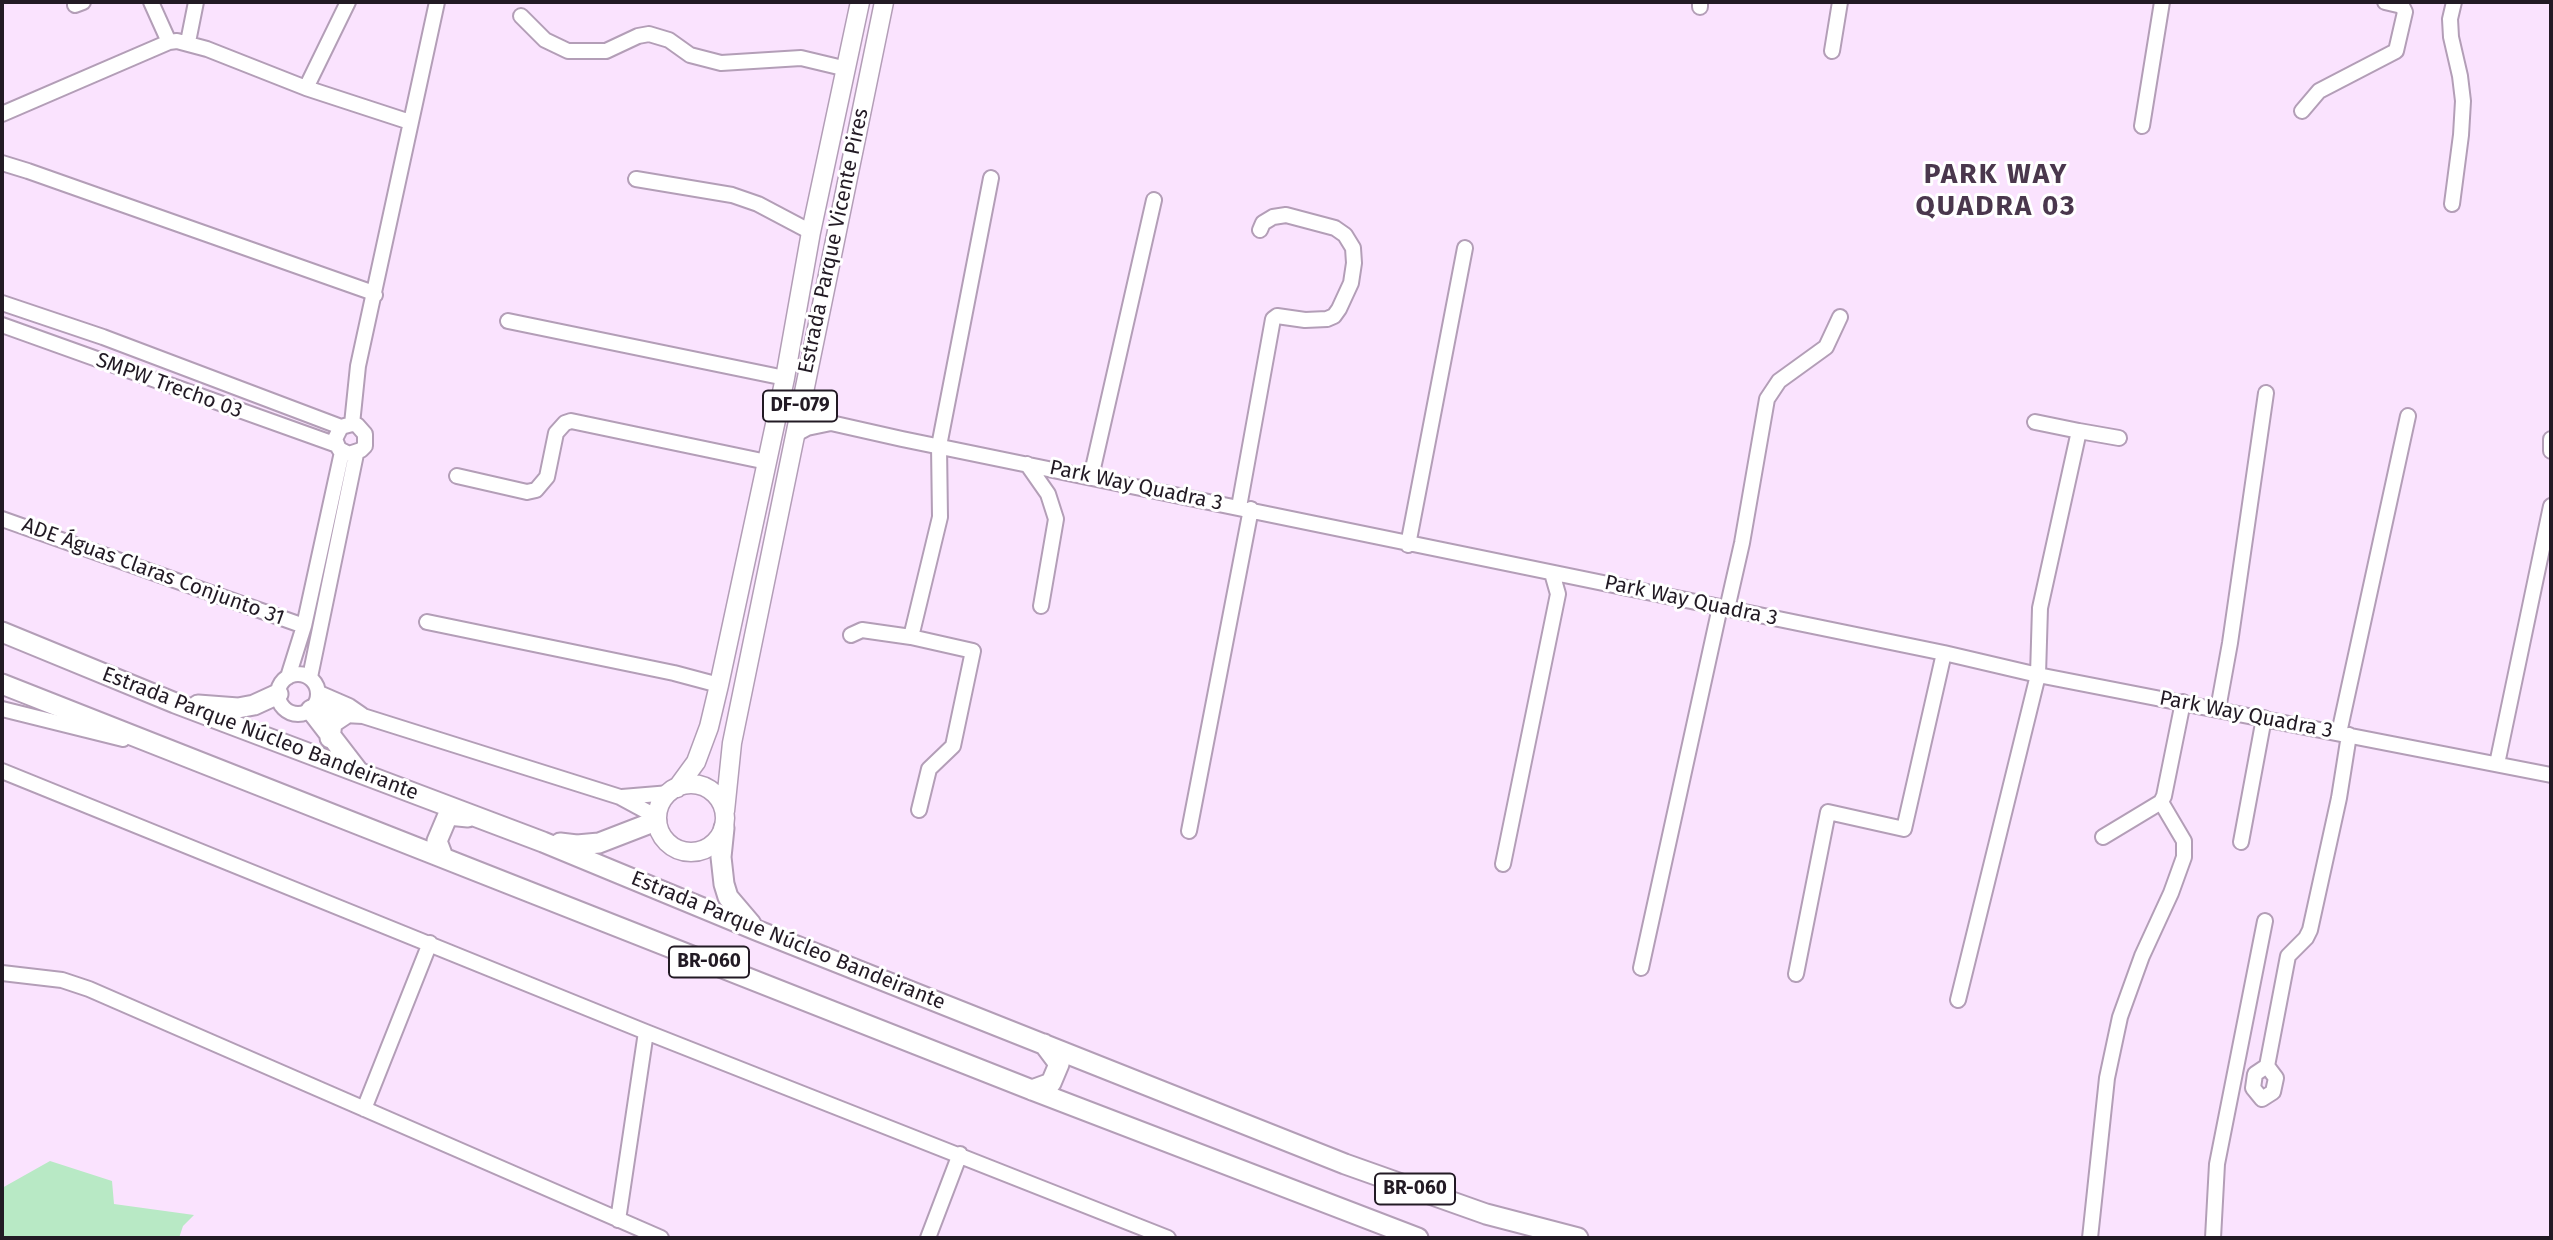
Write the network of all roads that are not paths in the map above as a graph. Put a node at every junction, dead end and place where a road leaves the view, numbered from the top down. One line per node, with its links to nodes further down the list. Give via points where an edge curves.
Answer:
1 (151, 2): 12 (street)
2 (196, 2): 13 (street)
3 (348, 2): 16 (street)
4 (437, 2): 21 (street)
5 (860, 2): 15 (main road, Estrada Parque Vicente Pires / DF-079)
6 (884, 2): 20 (main road, Estrada Parque Vicente Pires / DF-079)
7 (1840, 2): 14 (street)
8 (2162, 2): 22 (street)
9 (2385, 2): 17 (street, via 2405,12 2396,51 2319,91)
10 (2454, 2): 27 (street, via 2451,37 2463,101)
11 (521, 16): 15 (street, via 545,40 568,51 607,51 649,34 669,40 690,55 721,63 801,58)
12 (169, 42): 13 (street); 18 (street)
13 (188, 43): 16 (street)
14 (1832, 51)
15 (847, 69): 19 (main road, Estrada Parque Vicente Pires / DF-079)
16 (306, 88): 21 (street)
17 (2302, 111)
18 (2, 114)
19 (835, 116): 20 (main road, via 851,112); 29 (main road, Estrada Parque Vicente Pires / DF-079)
20 (859, 119): 40 (main road, Estrada Parque Vicente Pires / DF-079)
21 (410, 122): 31 (street)
22 (2142, 126)
23 (2, 163): 31 (street)
24 (991, 178): 51 (street)
25 (636, 179): 29 (street, via 732,195)
26 (1154, 200): 57 (street)
27 (2452, 204)
28 (1260, 230): 59 (street, via 1273,217 1286,215 1335,228 1353,248 1354,263 1351,283 1334,316 1273,319)
29 (811, 232): 38 (main road, Estrada Parque Vicente Pires / DF-079)
30 (1465, 248): 61 (street)
31 (374, 295): 46 (street)
32 (2, 303): 36 (street)
33 (1840, 317): 66 (street, via 1826,347 1779,381 1767,399 1742,543)
34 (508, 321): 38 (street)
35 (2, 325): 37 (street, SMPW Trecho 03)
36 (103, 337): 37 (street); 41 (street)
37 (96, 360): 42 (street, SMPW Trecho 03)
38 (785, 378): 54 (main road, Estrada Parque Vicente Pires / DF-079)
39 (2266, 393): 83 (street)
40 (801, 396): 45 (street, Park Way Quadra 3, via 809,409); 48 (main road, Estrada Parque Vicente Pires / DF-079)
41 (261, 397): 42 (street); 46 (street)
42 (253, 416): 52 (street, SMPW Trecho 03)
43 (2408, 416): 86 (street)
44 (2035, 422): 47 (street)
45 (831, 423): 48 (street, Park Way Quadra 3); 51 (street, Park Way Quadra 3)
46 (346, 426): 52 (street, via 335,439); 52 (street, via 362,429 365,446)
47 (2079, 431): 49 (street); 73 (street, via 2040,608)
48 (796, 434): 99 (main road, Estrada Parque Vicente Pires / DF-079, via 732,743)
49 (2119, 438)
50 (2551, 439): 53 (street)
51 (939, 446): 55 (street, Park Way Quadra 3); 71 (street, via 940,517)
52 (345, 450): 68 (street); 75 (street)
53 (2551, 450)
54 (767, 462): 56 (street, via 571,421 556,433 547,477 536,491); 77 (main road, Estrada Parque Vicente Pires / DF-079)
55 (1027, 464): 57 (street, Park Way Quadra 3); 65 (street, via 1048,494 1056,519)
56 (457, 476)
57 (1091, 477): 59 (street, Park Way Quadra 3)
58 (2551, 506): 89 (street)
59 (1245, 508): 61 (street, Park Way Quadra 3); 100 (street)
60 (2, 519): 68 (street, ADE Águas Claras Conjunto 31)
61 (1409, 545): 62 (street, Park Way Quadra 3)
62 (1552, 573): 63 (street, Park Way Quadra 3); 64 (street)
63 (1572, 577): 64 (street); 66 (street, Park Way Quadra 3)
64 (1558, 594): 105 (street)
65 (1041, 606)
66 (1724, 608): 72 (street, Park Way Quadra 3); 109 (street)
67 (427, 622): 77 (street)
68 (304, 626): 74 (street)
69 (2, 632): 80 (highway, Estrada Parque Núcleo Bandeirante / BR-060)
70 (851, 635): 71 (street, via 862,630)
71 (911, 637): 96 (street, via 973,651 953,746 929,769)
72 (1944, 653): 73 (street, Park Way Quadra 3); 111 (street, via 1903,829 1828,812)
73 (2038, 675): 79 (street, Park Way Quadra 3); 112 (street)
74 (288, 677): 75 (street); 78 (street)
75 (310, 677): 81 (street, via 318,687)
76 (2, 684): 88 (highway, BR-060)
77 (719, 685): 93 (main road, Estrada Parque Vicente Pires / DF-079, via 696,762)
78 (278, 694): 80 (highway, via 238,708); 81 (street, via 289,713 301,715)
79 (2183, 702): 83 (street, Park Way Quadra 3); 95 (street)
80 (175, 703): 91 (highway, Estrada Parque Núcleo Bandeirante / BR-060)
81 (315, 703): 84 (street); 87 (highway)
82 (2, 709): 88 (street)
83 (2218, 709): 85 (street, Park Way Quadra 3)
84 (354, 715): 87 (highway, via 332,723); 94 (street)
85 (2264, 718): 86 (street, Park Way Quadra 3); 103 (street)
86 (2344, 734): 89 (street, Park Way Quadra 3); 115 (street, via 2339,799 2311,930 2288,956)
87 (330, 738): 91 (highway)
88 (172, 750): 104 (highway, BR-060)
89 (2497, 764): 92 (street, Park Way Quadra 3)
90 (2, 771): 108 (street)
91 (359, 772): 97 (highway, Estrada Parque Núcleo Bandeirante / BR-060)
92 (2551, 775)
93 (674, 791): 94 (street); 98 (main road, Estrada Parque Vicente Pires / DF-079, via 662,801); 99 (main road, via 694,785 711,790)
94 (620, 797): 98 (street)
95 (2161, 802): 101 (street); 125 (street, via 2184,841 2184,857 2120,1017 2107,1078)
96 (919, 810)
97 (476, 818): 102 (highway, Estrada Parque Núcleo Bandeirante / BR-060); 104 (highway, via 448,815 437,841)
98 (656, 819): 99 (main road, via 669,844 691,852 708,848 721,836); 102 (highway, via 599,843)
99 (725, 820): 107 (highway, via 723,884)
100 (1189, 831)
101 (2103, 837)
102 (543, 842): 107 (highway, Estrada Parque Núcleo Bandeirante / BR-060)
103 (2241, 842)
104 (443, 857): 116 (highway, BR-060)
105 (1503, 864)
106 (2266, 921): 126 (street, via 2217,1164)
107 (756, 930): 114 (highway, Estrada Parque Núcleo Bandeirante / BR-060)
108 (430, 943): 113 (street); 117 (street)
109 (1641, 968)
110 (2, 973): 117 (street, via 62,980 89,989)
111 (1796, 974)
112 (1958, 1000)
113 (646, 1032): 118 (street); 119 (street)
114 (1044, 1044): 116 (highway, via 1059,1065 1051,1083); 124 (highway, Estrada Parque Núcleo Bandeirante / BR-060, via 1345,1164 1486,1214)
115 (2267, 1066)
116 (1032, 1090): 123 (highway, BR-060)
117 (364, 1110): 119 (street)
118 (960, 1154): 121 (street); 122 (street)
119 (618, 1220): 120 (street)
120 (661, 1238)
121 (928, 1238)
122 (1168, 1238)
123 (1418, 1238)
124 (1578, 1238)
125 (2090, 1238)
126 (2213, 1238)

